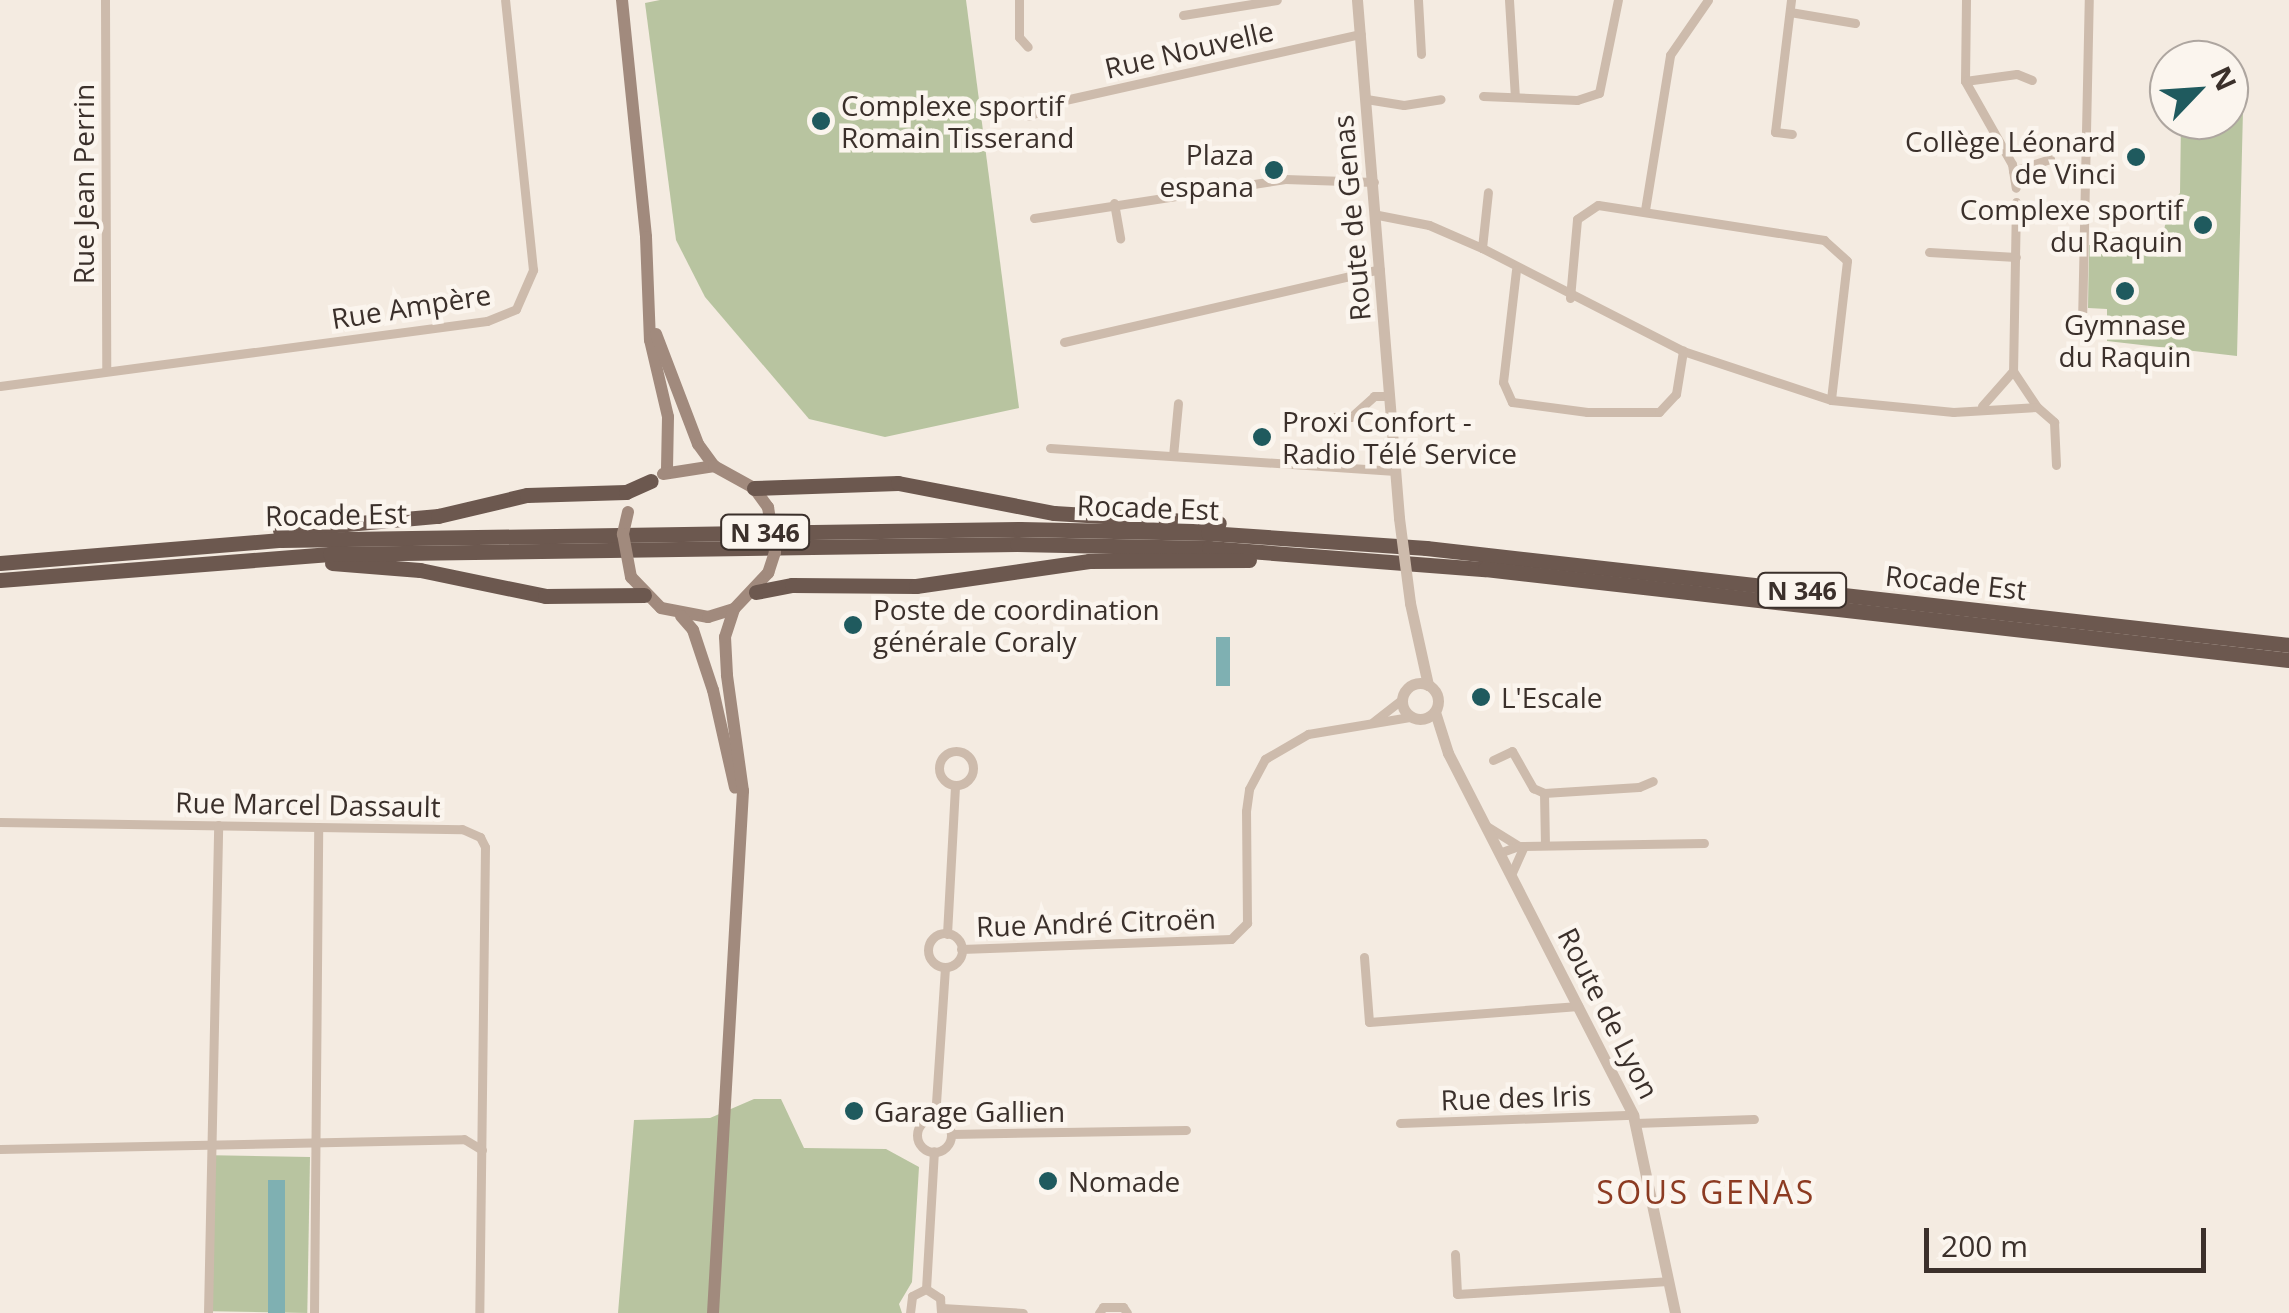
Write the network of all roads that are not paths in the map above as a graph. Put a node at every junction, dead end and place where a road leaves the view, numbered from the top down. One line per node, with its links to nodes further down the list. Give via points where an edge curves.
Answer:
1 (105, 0): 49 (street, Rue Jean Perrin)
2 (505, 0): 49 (street, Rue Ampère, via 533,270 516,309 488,321)
3 (622, 0): 44 (main road)
4 (1019, 0): 18 (street, via 1019,37)
5 (1277, 0): 15 (street)
6 (1358, 0): 17 (street, Route de Genas)
7 (1418, 0): 19 (street)
8 (1509, 0): 23 (street)
9 (1618, 0): 23 (street, via 1600,93 1577,100)
10 (1708, 0): 35 (street, via 1670,55)
11 (1791, 0): 14 (street)
12 (1966, 0): 21 (street)
13 (2089, 0): 46 (street)
14 (1790, 12): 16 (street); 27 (street, via 1775,132)
15 (1184, 16)
16 (1855, 23)
17 (1361, 34): 25 (street, Route de Genas); 26 (street, Rue Nouvelle, via 1066,100)
18 (1028, 48)
19 (1421, 54)
20 (2032, 80): 21 (street, via 2017,74)
21 (1965, 81): 29 (street)
22 (1483, 96): 23 (street)
23 (1515, 96)
24 (1441, 99): 25 (street, via 1404,105)
25 (1366, 100): 30 (street, Route de Genas)
26 (1030, 116)
27 (1792, 134)
28 (2050, 159): 29 (street)
29 (2013, 170): 31 (street)
30 (1374, 182): 33 (street, via 1285,180); 36 (street, Route de Genas)
31 (2016, 188)
32 (1488, 192): 39 (street)
33 (1114, 202): 37 (street); 38 (street)
34 (2016, 202): 41 (street)
35 (1645, 210): 45 (street, via 1598,205 1577,219); 53 (street, via 1837,247 1846,261)
36 (1378, 215): 39 (street, via 1429,225); 42 (street, Route de Genas)
37 (1034, 218)
38 (1120, 238)
39 (1482, 248): 43 (street)
40 (1929, 252): 41 (street)
41 (2016, 257): 50 (street)
42 (1380, 269): 47 (street); 52 (street, Route de Genas)
43 (1516, 270): 45 (street); 48 (street, via 1503,382 1512,402 1659,412 1676,394)
44 (648, 298): 61 (main road, via 682,405); 62 (main road, via 650,340 668,416)
45 (1570, 298): 48 (street)
46 (2082, 323)
47 (1064, 342)
48 (1682, 352): 53 (street)
49 (106, 369): 51 (street, Rue Ampère)
50 (2013, 371): 55 (street); 56 (street)
51 (0, 386)
52 (1390, 396): 57 (street, via 1374,396 1351,417); 63 (street, Route de Genas)
53 (1831, 400): 55 (street, via 1936,411)
54 (1178, 403): 59 (street)
55 (1980, 407): 56 (street)
56 (2037, 407): 60 (street, via 2054,422)
57 (1312, 417)
58 (1050, 448): 59 (street)
59 (1173, 456): 63 (street)
60 (2056, 465)
61 (714, 466): 62 (main road); 65 (main road)
62 (667, 471): 64 (main road)
63 (1396, 471): 77 (street, bridge)
64 (651, 481): 67 (highway, via 626,492 527,496 438,516 233,534); 73 (main road, bridge, via 628,512 624,556)
65 (754, 488): 66 (highway, via 898,483 1054,513 1306,530); 72 (main road, bridge, via 768,507 775,552)
66 (1314, 539): 67 (highway, Rocade Est / N 346, via 1020,529); 76 (highway, Rocade Est / N 346)
67 (216, 542): 70 (highway, Rocade Est / N 346)
68 (260, 556): 69 (highway, Rocade Est / N 346, via 1017,544); 71 (highway, Rocade Est / N 346); 73 (highway, via 273,564 405,568 545,596)
69 (1338, 556): 72 (highway, via 1323,563 1089,561 916,586 792,585); 78 (highway, Rocade Est / N 346)
70 (0, 563)
71 (0, 580)
72 (756, 592): 74 (main road)
73 (644, 595): 75 (main road)
74 (734, 610): 75 (main road); 94 (main road, via 725,637 740,734)
75 (681, 616): 94 (main road, via 693,630 723,725)
76 (2289, 645)
77 (1418, 656): 79 (street); 80 (street)
78 (2289, 660)
79 (1428, 684): 80 (street); 82 (street, via 1438,697)
80 (1408, 687): 81 (street)
81 (1402, 700): 83 (street); 84 (street, Rue André Citroën)
82 (1435, 712): 83 (street); 85 (street, Route de Lyon)
83 (1414, 718): 84 (street, Rue André Citroën); 85 (street, Route de Lyon)
84 (1367, 726): 101 (street, Rue André Citroën, via 1292,740 1256,772 1246,810 1248,923 1231,939)
85 (1448, 752): 92 (street, Route de Lyon)
86 (1493, 760): 89 (street, via 1512,751 1532,788)
87 (1652, 781): 89 (street)
88 (955, 785): 100 (street)
89 (1544, 793): 96 (street)
90 (0, 822): 91 (street, Rue Marcel Dassault)
91 (218, 825): 93 (street, Rue Marcel Dassault); 112 (street)
92 (1485, 825): 97 (street); 98 (street, Route de Lyon)
93 (318, 826): 111 (street); 114 (street, Rue Marcel Dassault, via 462,828 480,837)
94 (738, 829): 123 (main road)
95 (1704, 843): 96 (street)
96 (1545, 845): 97 (street)
97 (1522, 846): 98 (street); 99 (street)
98 (1499, 853): 99 (street, Route de Lyon)
99 (1511, 875): 104 (street, Route de Lyon)
100 (947, 934): 101 (street); 103 (street, via 928,948 932,961)
101 (961, 950): 103 (street)
102 (1364, 956): 104 (street, via 1368,1022)
103 (945, 967): 105 (street)
104 (1578, 1006): 106 (street, Route de Lyon)
105 (935, 1118): 110 (street); 115 (street, via 922,1123 918,1136)
106 (1634, 1119): 107 (street, Rue des Iris); 108 (street, Rue des Iris); 117 (street, Route de Lyon)
107 (1754, 1119)
108 (1400, 1123)
109 (1186, 1130): 110 (street)
110 (951, 1134): 115 (street, via 946,1147)
111 (318, 1143): 112 (street); 114 (street, via 464,1139); 121 (street)
112 (214, 1146): 113 (street); 120 (street)
113 (0, 1148)
114 (482, 1150): 122 (street, Rue Marcel Dassault)
115 (934, 1152): 118 (street)
116 (1455, 1254): 117 (street, via 1456,1294)
117 (1668, 1281): 128 (street, Route de Lyon)
118 (926, 1289): 119 (street, via 937,1293); 124 (street, via 912,1296)
119 (942, 1311): 125 (street)
120 (208, 1313)
121 (314, 1313)
122 (479, 1313)
123 (713, 1313)
124 (910, 1313)
125 (1023, 1313)
126 (1098, 1313): 127 (street, via 1123,1306)
127 (1127, 1313)
128 (1675, 1313)

